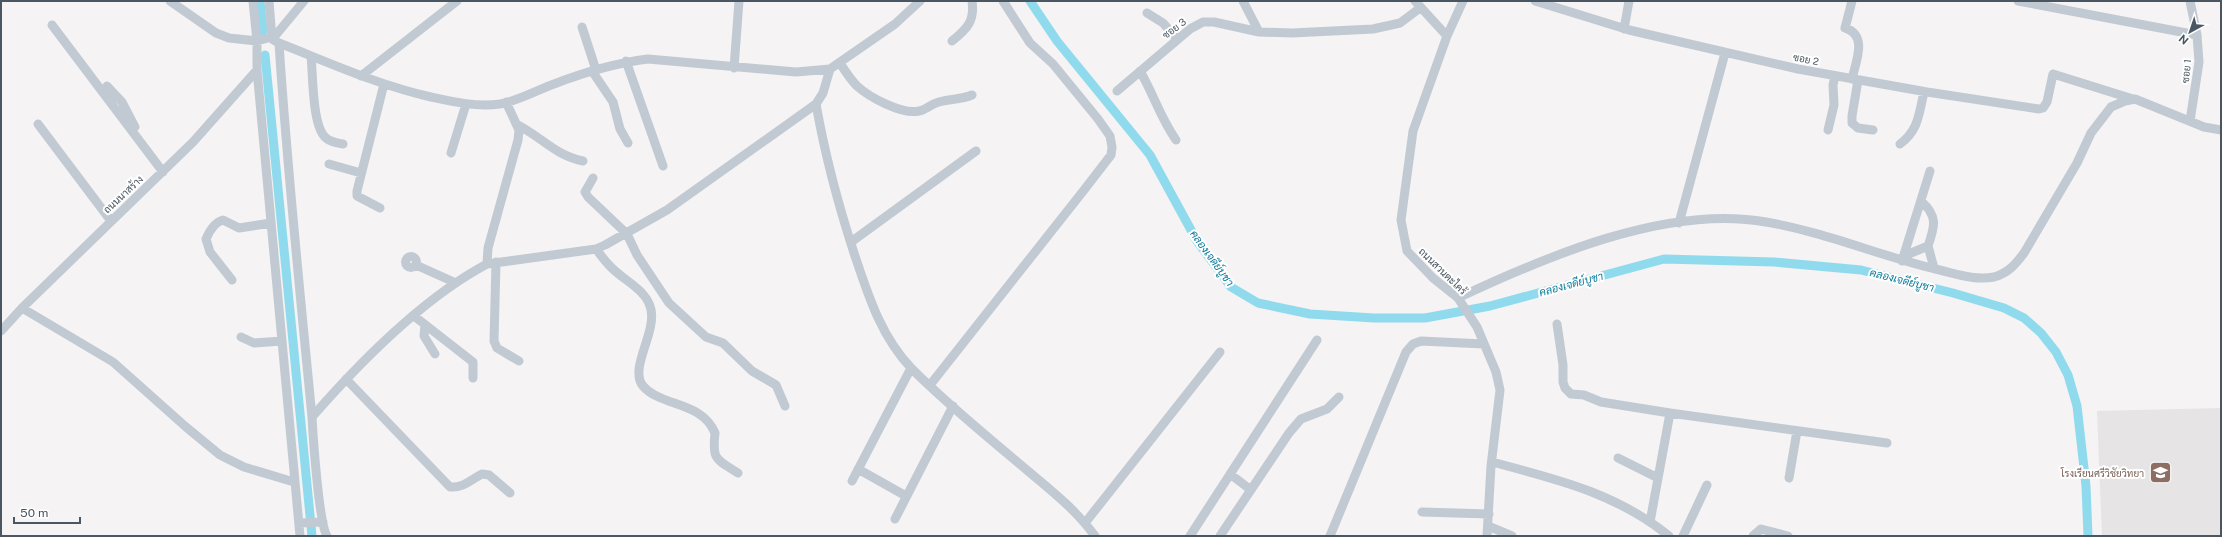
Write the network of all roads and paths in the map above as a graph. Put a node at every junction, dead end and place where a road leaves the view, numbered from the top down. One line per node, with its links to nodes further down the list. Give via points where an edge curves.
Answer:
1 (170, 1): 27 (street, via 216,33 229,38)
2 (253, 1): 27 (street)
3 (269, 1): 28 (street)
4 (304, 1): 28 (street, via 278,34)
5 (457, 1): 39 (street)
6 (739, 1): 34 (street)
7 (920, 1): 33 (street, via 895,24)
8 (972, 1): 29 (street, via 971,22 968,28)
9 (1003, 1): 102 (street, via 1030,43 1053,64 1110,136 1111,155)
10 (1243, 1): 23 (street)
11 (1463, 1): 25 (street, ถนนสวนตะไคร้)
12 (1535, 1): 18 (street, ซอย 2)
13 (1629, 1): 22 (street)
14 (1852, 1): 41 (street, via 1845,28 1856,32 1860,40)
15 (2018, 1): 24 (street)
16 (2190, 1): 24 (street, ซอย 1)
17 (1418, 4): 23 (street, ซอย 3, via 1400,23 1389,27 1299,33); 25 (street)
18 (1554, 4): 22 (street, ซอย 2)
19 (1147, 13): 26 (street, via 1163,23)
20 (52, 25): 57 (street)
21 (582, 27): 37 (street)
22 (1624, 29): 30 (street, ซอย 2)
23 (1259, 32): 26 (street, ซอย 3, via 1203,22)
24 (2197, 35): 51 (street, ซอย 1, via 2199,62)
25 (1447, 36): 86 (street, ถนนสวนตะไคร้, via 1413,131 1400,220 1407,251 1432,278)
26 (1177, 39): 38 (street, ซอย 3)
27 (257, 41): 28 (street); 36 (street)
28 (276, 41): 31 (street); 107 (street)
29 (952, 41)
30 (1725, 53): 40 (street, ซอย 2); 74 (street)
31 (311, 56): 39 (street); 60 (street, via 321,133 326,139)
32 (626, 62): 34 (street, via 648,59); 37 (street); 66 (street)
33 (840, 63): 35 (street); 46 (street, via 848,77 875,98 912,112 920,111 936,102)
34 (734, 68): 35 (street, via 796,72)
35 (830, 69): 50 (street, via 823,93)
36 (257, 70): 68 (street, ถนนนาสร้าง); 75 (street)
37 (594, 70): 48 (street); 59 (street, via 613,102 620,129)
38 (1140, 71): 44 (street, ซอย 3); 58 (street, via 1154,95 1163,122)
39 (361, 76): 42 (street)
40 (1835, 76): 41 (street, ซอย 2); 54 (street, via 1834,105)
41 (1855, 80): 45 (street, ซอย 2); 55 (street, via 1852,123 1858,128)
42 (384, 84): 49 (street); 69 (street)
43 (107, 86): 57 (street, via 122,102 134,124)
44 (1117, 91)
45 (1924, 92): 47 (street, ซอย 2, via 2043,108 2047,102 2053,74); 61 (street, via 1911,136)
46 (972, 95)
47 (2135, 100): 51 (street); 83 (street, via 2111,107 2091,133 2077,162 2015,265 2005,273 1979,278)
48 (506, 102): 49 (street, via 480,106); 53 (street)
49 (466, 104): 63 (street)
50 (816, 104): 76 (street, via 667,210); 77 (street, via 823,146)
51 (2190, 121): 56 (street)
52 (38, 124): 73 (street)
53 (516, 124): 64 (street, via 558,152); 81 (street, via 516,156 488,248)
54 (1828, 130)
55 (1873, 130)
56 (2221, 130)
57 (138, 138): 68 (street)
58 (1176, 140)
59 (628, 143)
60 (343, 144)
61 (1900, 144)
62 (976, 151): 77 (street)
63 (452, 153)
64 (583, 161)
65 (330, 164): 69 (street)
66 (663, 166)
67 (1930, 170): 71 (street)
68 (163, 172): 73 (street, ถนนนาสร้าง)
69 (361, 173): 72 (street, via 357,196)
70 (593, 178): 76 (street, via 585,192 588,197)
71 (1921, 200): 78 (street, via 1930,209 1934,218); 80 (street)
72 (380, 208)
73 (111, 221): 87 (street, ถนนนาสร้าง)
74 (1679, 223): 80 (street, via 1717,219 1767,222); 86 (street, via 1585,244 1516,270)
75 (271, 224): 84 (street, via 239,228 223,220 209,233 206,239 210,252); 94 (street)
76 (627, 234): 79 (street); 104 (street, via 637,255 669,303 706,337 723,343 752,372 776,385)
77 (851, 242): 99 (street, via 881,326)
78 (1928, 246): 80 (street); 83 (street)
79 (596, 248): 81 (street); 113 (street, via 608,265 646,297 650,305 652,322 640,364 641,384 652,393 686,407 707,421 714,433 714,453)
80 (1903, 258): 83 (street)
81 (492, 263): 85 (street); 98 (street, via 494,341 497,348)
82 (416, 265): 85 (street)
83 (1934, 268)
84 (232, 280)
85 (456, 283): 88 (street)
86 (1458, 298): 95 (street, ถนนสวนตะไคร้, via 1477,327)
87 (22, 308): 91 (street, ถนนนาสร้าง); 118 (street, via 113,362 220,455 244,467)
88 (414, 316): 90 (street); 101 (street)
89 (1557, 324): 106 (street, via 1563,382 1571,394 1584,395 1601,402)
90 (425, 325): 97 (street, via 424,336); 100 (street, via 473,362)
91 (1, 331)
92 (241, 337): 94 (street, via 254,343)
93 (1317, 340): 114 (street)
94 (282, 341): 118 (street)
95 (1484, 344): 111 (street, ถนนสวนตะไคร้, via 1496,372 1500,390); 137 (street, via 1422,341 1412,344 1406,352)
96 (1220, 352): 129 (street)
97 (435, 354)
98 (519, 361)
99 (911, 368): 102 (street); 112 (street)
100 (473, 378)
101 (346, 379): 107 (street); 121 (street, via 450,487 459,488 469,484 482,474 488,475)
102 (930, 385): 105 (street)
103 (1339, 397): 120 (street, via 1327,409 1301,419)
104 (785, 406)
105 (953, 406): 122 (street); 129 (street, via 1069,506)
106 (1670, 413): 108 (street); 115 (street)
107 (312, 417): 126 (street)
108 (1797, 431): 109 (street); 116 (street)
109 (1887, 443)
110 (1618, 458): 115 (street)
111 (1492, 462): 124 (street, ถนนสวนตะไคร้); 127 (street, via 1592,490)
112 (858, 469): 117 (street); 122 (street)
113 (738, 473)
114 (1230, 474): 120 (street); 135 (street)
115 (1658, 478): 127 (street)
116 (1789, 478)
117 (852, 481)
118 (294, 482): 128 (street)
119 (1707, 485): 140 (street)
120 (1250, 490): 136 (street)
121 (510, 493)
122 (906, 496): 125 (street)
123 (1422, 512): 124 (street)
124 (1488, 514): 130 (street, ถนนสวนตะไคร้)
125 (895, 519)
126 (320, 521): 128 (street); 133 (street)
127 (1650, 522): 131 (street)
128 (302, 523): 132 (street)
129 (1085, 523): 134 (street)
130 (1488, 526): 138 (street, ถนนสวนตะไคร้); 139 (street)
131 (1665, 535)
132 (300, 536)
133 (326, 536)
134 (1095, 536)
135 (1190, 536)
136 (1220, 536)
137 (1330, 536)
138 (1487, 536)
139 (1512, 536)
140 (1683, 536)
141 (1753, 536): 142 (street, via 1761,529)
142 (1788, 536)

